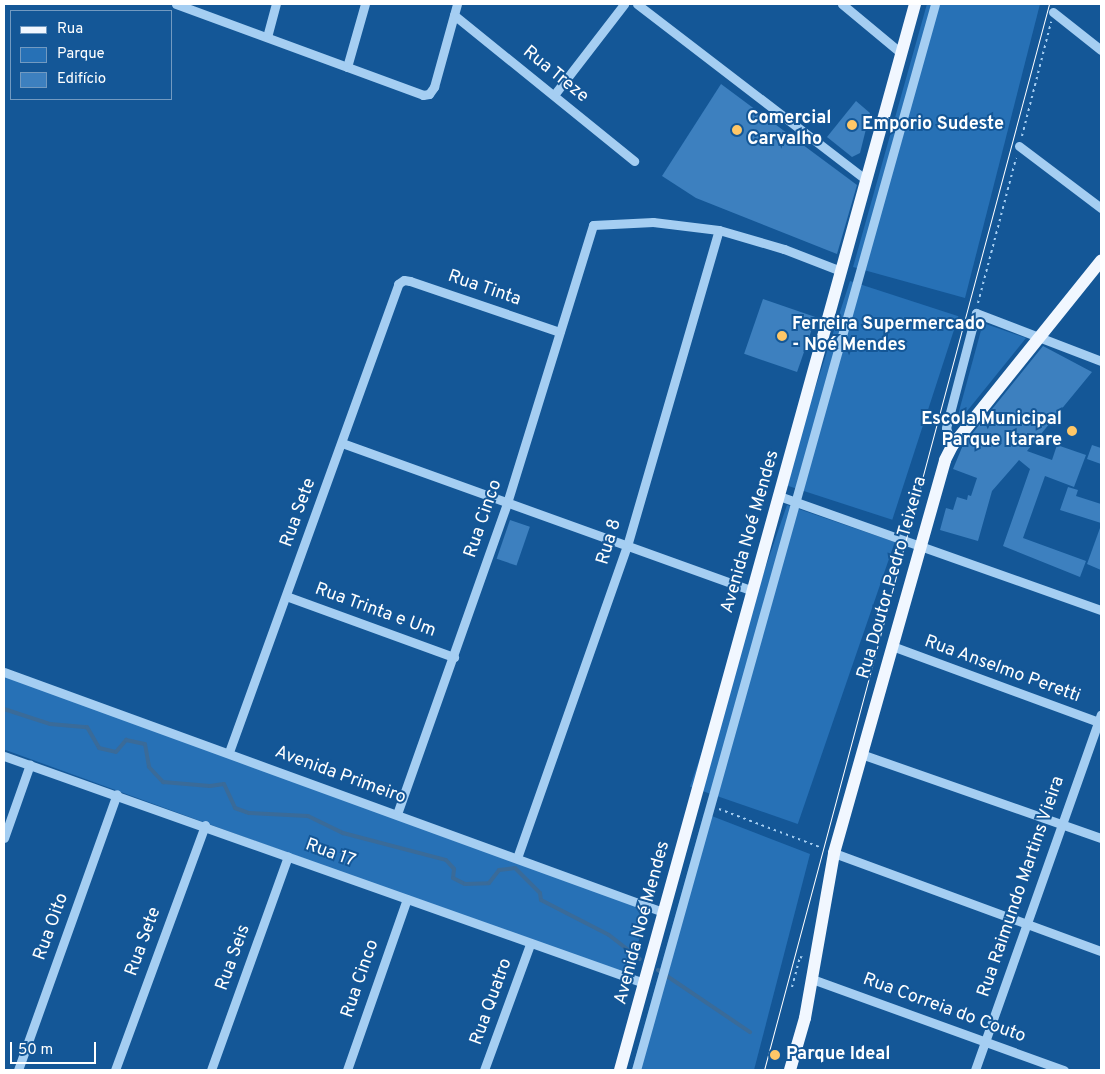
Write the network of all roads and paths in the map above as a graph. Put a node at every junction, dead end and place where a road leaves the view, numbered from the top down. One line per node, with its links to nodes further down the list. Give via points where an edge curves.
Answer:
1 (179, 4): 12 (street)
2 (276, 4): 12 (street)
3 (365, 4): 15 (street)
4 (457, 4): 11 (street)
5 (624, 4): 16 (street)
6 (637, 4): 19 (street)
7 (842, 4): 14 (street)
8 (916, 4): 14 (main road, Avenida Noé Mendes)
9 (936, 4): 32 (street)
10 (1053, 12): 13 (street); 17 (path)
11 (454, 15): 15 (street, via 430,94 423,95); 16 (street, Rua Treze)
12 (266, 37): 15 (street)
13 (1101, 50)
14 (902, 53): 19 (main road, Avenida Noé Mendes)
15 (347, 68)
16 (554, 95): 18 (street, Rua Treze)
17 (1019, 146): 20 (street); 25 (path)
18 (634, 162)
19 (865, 179): 23 (main road, Avenida Noé Mendes)
20 (1101, 208)
21 (719, 230): 23 (street, via 784,249); 26 (street, Rua Cinco, via 653,222 599,222 589,231); 35 (street, Rua 8)
22 (1101, 261): 27 (main road)
23 (841, 271): 31 (main road, Avenida Noé Mendes)
24 (398, 284): 26 (street, Rua Tinta, via 410,281); 29 (street, Rua Sete)
25 (976, 313): 27 (street); 30 (street, Rua Doutor Pedro Teixeira, via 946,428)
26 (560, 332): 33 (street, Rua Cinco)
27 (1040, 338): 28 (street); 30 (main road)
28 (1101, 361)
29 (342, 443): 33 (street); 37 (street, Rua Sete)
30 (952, 446): 34 (main road, Rua Doutor Pedro Teixeira)
31 (779, 496): 32 (street); 36 (main road, Avenida Noé Mendes)
32 (798, 502): 34 (street); 48 (street)
33 (507, 503): 35 (street); 40 (street, Rua Cinco)
34 (921, 545): 38 (street); 39 (main road, Rua Doutor Pedro Teixeira)
35 (627, 546): 36 (street); 56 (street, Rua 8)
36 (753, 591): 58 (main road, Avenida Noé Mendes)
37 (286, 596): 40 (street, Rua Trinta e Um); 43 (street, Rua Sete)
38 (1101, 610)
39 (892, 646): 42 (street, Rua Anselmo Peretti); 44 (main road, Rua Doutor Pedro Teixeira)
40 (454, 657): 49 (street, Rua Cinco)
41 (4, 672): 43 (street, Avenida Primeiro)
42 (1100, 720): 50 (street, Rua Raimundo Martins Vieira)
43 (228, 752): 49 (street, Avenida Primeiro)
44 (861, 754): 50 (street); 54 (main road, Rua Doutor Pedro Teixeira)
45 (4, 756): 46 (street, Rua 17)
46 (30, 764): 47 (street, Rua 17); 52 (street)
47 (117, 794): 51 (street, Rua 17); 67 (street, Rua Oito)
48 (710, 805): 54 (path); 73 (street)
49 (397, 814): 56 (street, Avenida Primeiro)
50 (1061, 823): 53 (street); 59 (street, Rua Raimundo Martins Vieira)
51 (205, 825): 55 (street, Rua 17); 68 (street, Rua Sete)
52 (4, 838)
53 (1101, 838)
54 (834, 853): 59 (street); 63 (main road, Rua Doutor Pedro Teixeira)
55 (288, 856): 57 (street, Rua 17); 69 (street, Rua Seis)
56 (517, 858): 58 (street, Avenida Primeiro)
57 (407, 899): 60 (street, Rua 17); 70 (street, Rua Cinco)
58 (663, 912): 64 (main road, Avenida Noé Mendes)
59 (1027, 924): 61 (street); 66 (street, Rua Raimundo Martins Vieira)
60 (530, 944): 64 (street, Rua 17); 71 (street, Rua Quatro)
61 (1101, 951)
62 (800, 957): 65 (path)
63 (812, 979): 66 (street, Rua Correia do Couto); 74 (main road, Rua Doutor Pedro Teixeira)
64 (644, 984): 72 (main road, Avenida Noé Mendes)
65 (792, 988)
66 (985, 1042): 75 (street, Rua Raimundo Martins Vieira); 76 (street, Rua Correia do Couto)
67 (18, 1070)
68 (115, 1070)
69 (211, 1070)
70 (347, 1070)
71 (484, 1070)
72 (620, 1070)
73 (636, 1070)
74 (790, 1070)
75 (975, 1070)
76 (1064, 1070)

